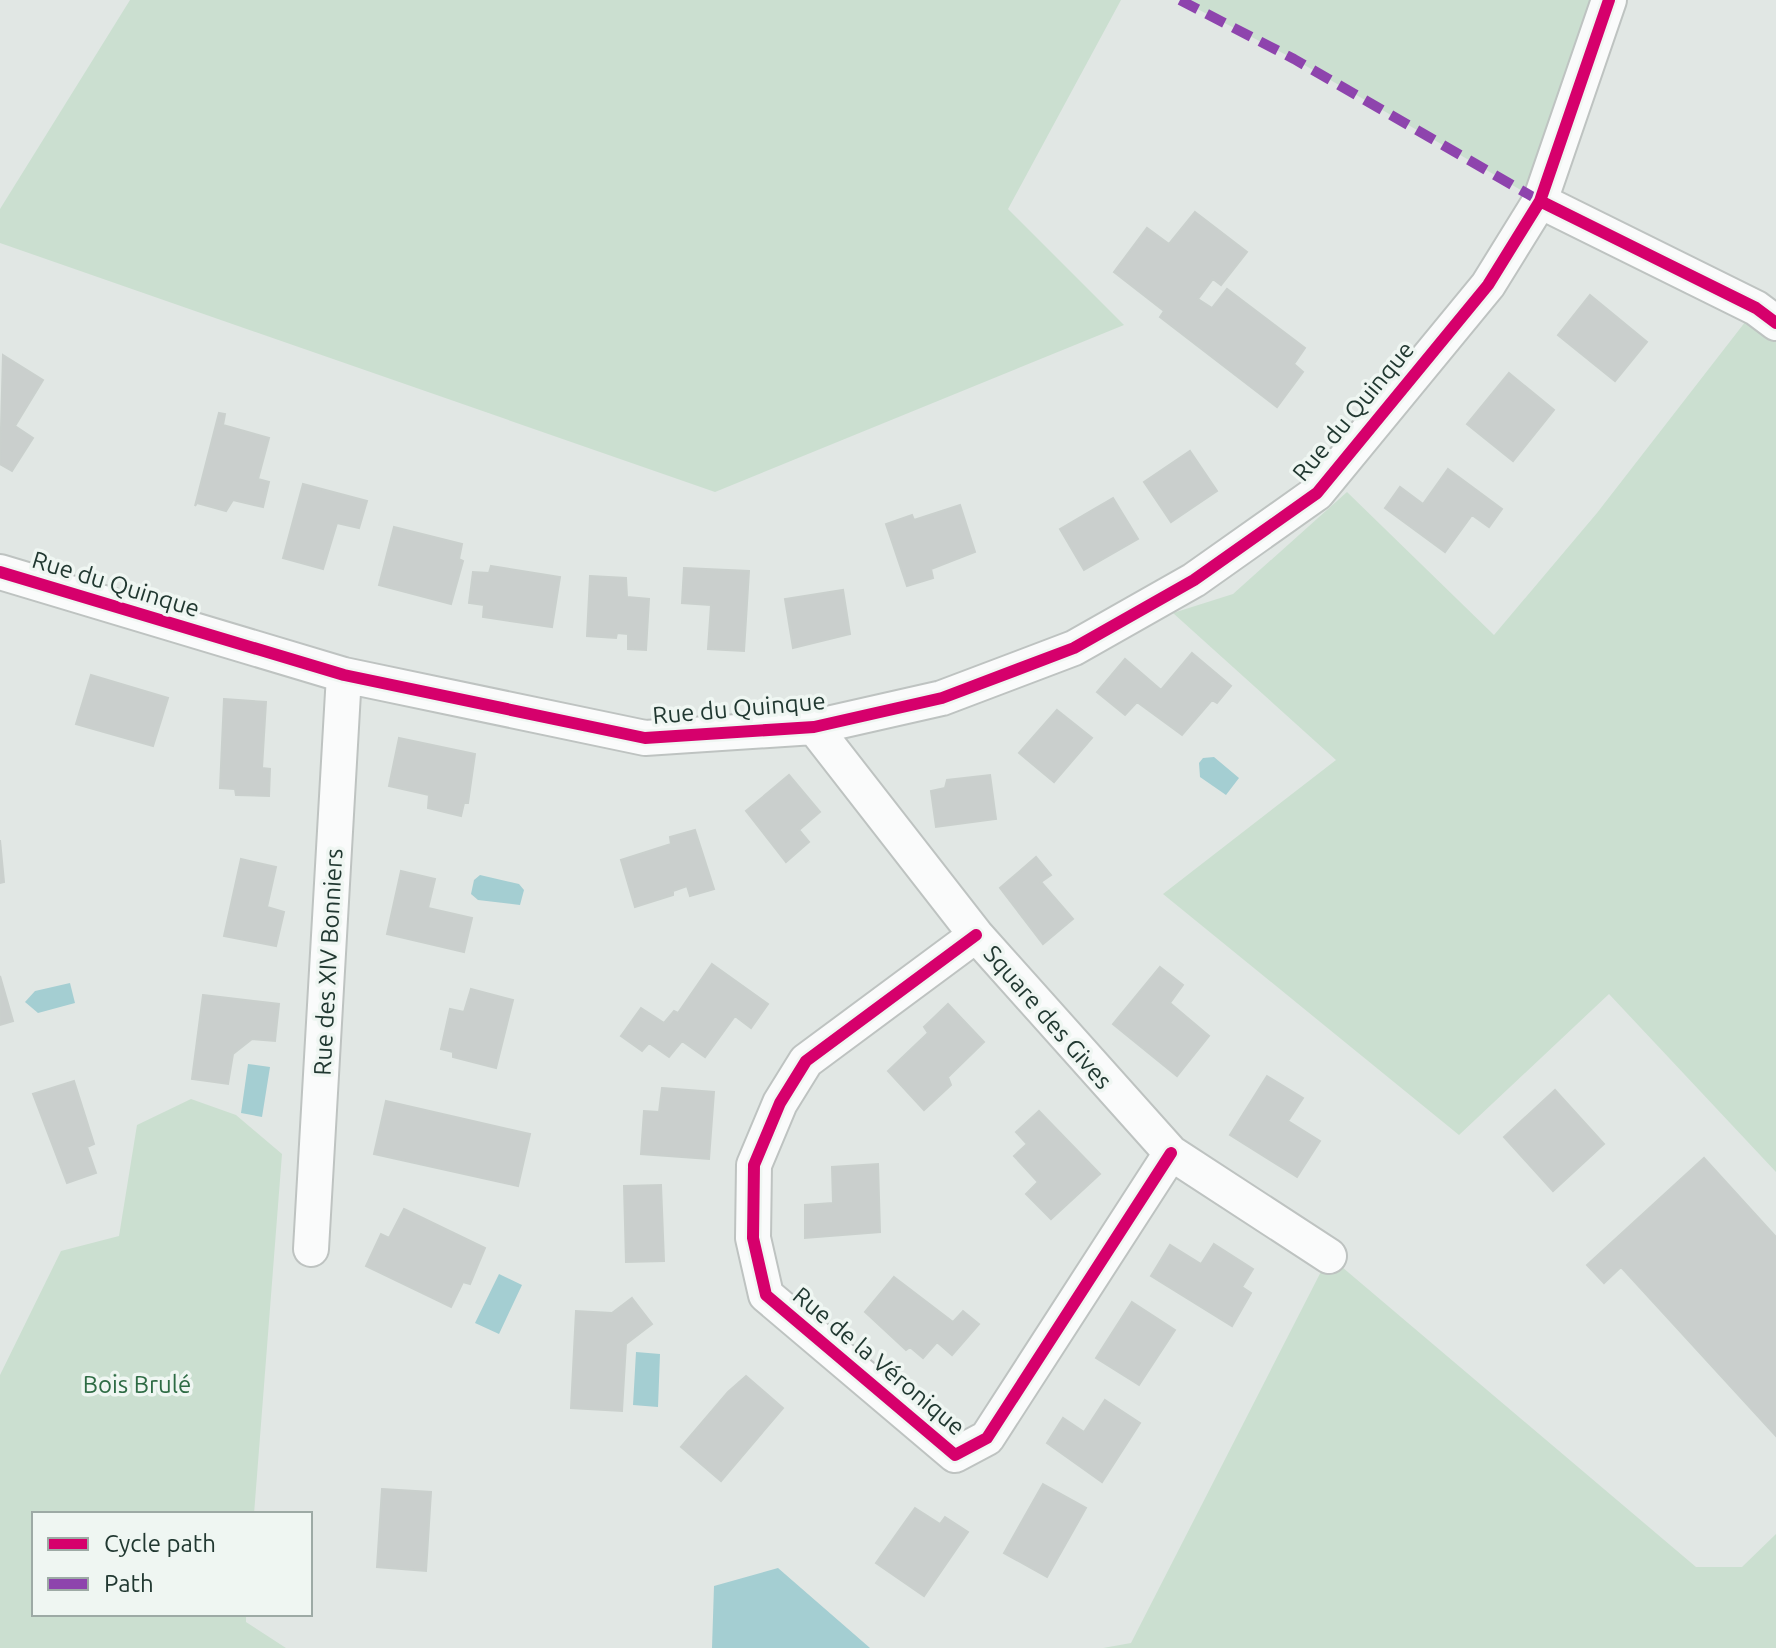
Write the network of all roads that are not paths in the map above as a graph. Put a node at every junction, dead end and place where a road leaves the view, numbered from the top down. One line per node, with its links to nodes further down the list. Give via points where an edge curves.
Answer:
1 (1609, 0): 2 (street, Rue du Quinque)
2 (1540, 201): 3 (street, via 1756,308); 6 (street, Rue du Quinque, via 1488,285 1317,493 1194,580 1074,648 942,698)
3 (1776, 323)
4 (0, 572): 5 (street, Rue du Quinque)
5 (344, 675): 6 (street, Rue du Quinque, via 645,738); 9 (street, Rue des XIV Bonniers)
6 (814, 727): 7 (street, Square des Gives)
7 (976, 935): 8 (street, Square des Gives); 8 (street, Rue de la Véronique, via 806,1061 780,1103 754,1165 753,1238 766,1295 955,1455 987,1438)
8 (1171, 1153): 10 (street, Square des Gives)
9 (311, 1249)
10 (1329, 1256)

